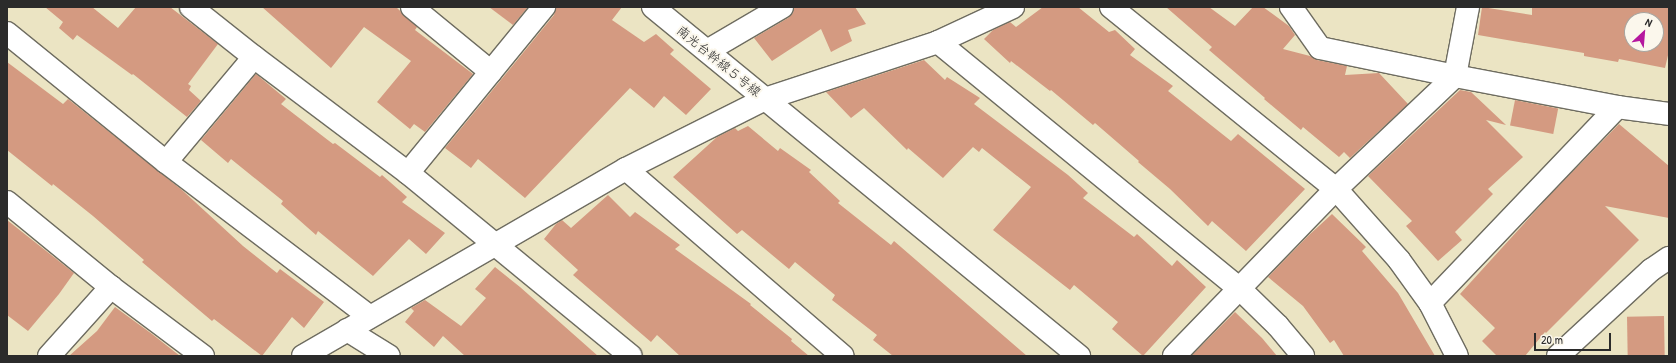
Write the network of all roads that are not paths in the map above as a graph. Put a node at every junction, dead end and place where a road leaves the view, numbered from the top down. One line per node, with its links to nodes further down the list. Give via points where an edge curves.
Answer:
1 (191, 7): 13 (street)
2 (412, 7): 14 (street)
3 (544, 7): 14 (street)
4 (653, 7): 12 (street, 南光台幹線５号線)
5 (782, 7): 12 (street)
6 (1013, 7): 11 (street)
7 (1111, 7): 22 (street)
8 (1291, 7): 15 (street, via 1320,48)
9 (1468, 7): 15 (street)
10 (7, 33): 19 (street)
11 (938, 42): 16 (street); 27 (street)
12 (707, 51): 16 (street, 南光台幹線５号線)
13 (254, 57): 19 (street); 21 (street)
14 (491, 72): 21 (street)
15 (1455, 76): 17 (street); 22 (street)
16 (766, 99): 20 (street); 37 (street, 南光台幹線５号線)
17 (1617, 107): 18 (street); 28 (street)
18 (1669, 114)
19 (166, 162): 29 (street)
20 (626, 169): 24 (street); 36 (street)
21 (408, 173): 24 (street)
22 (1336, 189): 27 (street); 28 (street, via 1399,260)
23 (7, 202): 26 (street)
24 (494, 244): 29 (street); 35 (street)
25 (1669, 258): 41 (street, via 1651,270)
26 (111, 287): 31 (street); 32 (street)
27 (1239, 288): 38 (street); 39 (street, via 1278,326)
28 (1430, 303): 40 (street)
29 (369, 316): 30 (street)
30 (347, 330): 33 (street); 34 (street)
31 (49, 356)
32 (203, 356)
33 (302, 356)
34 (389, 356)
35 (631, 356)
36 (843, 356)
37 (1079, 356)
38 (1174, 356)
39 (1303, 356)
40 (1457, 356)
41 (1558, 356)

